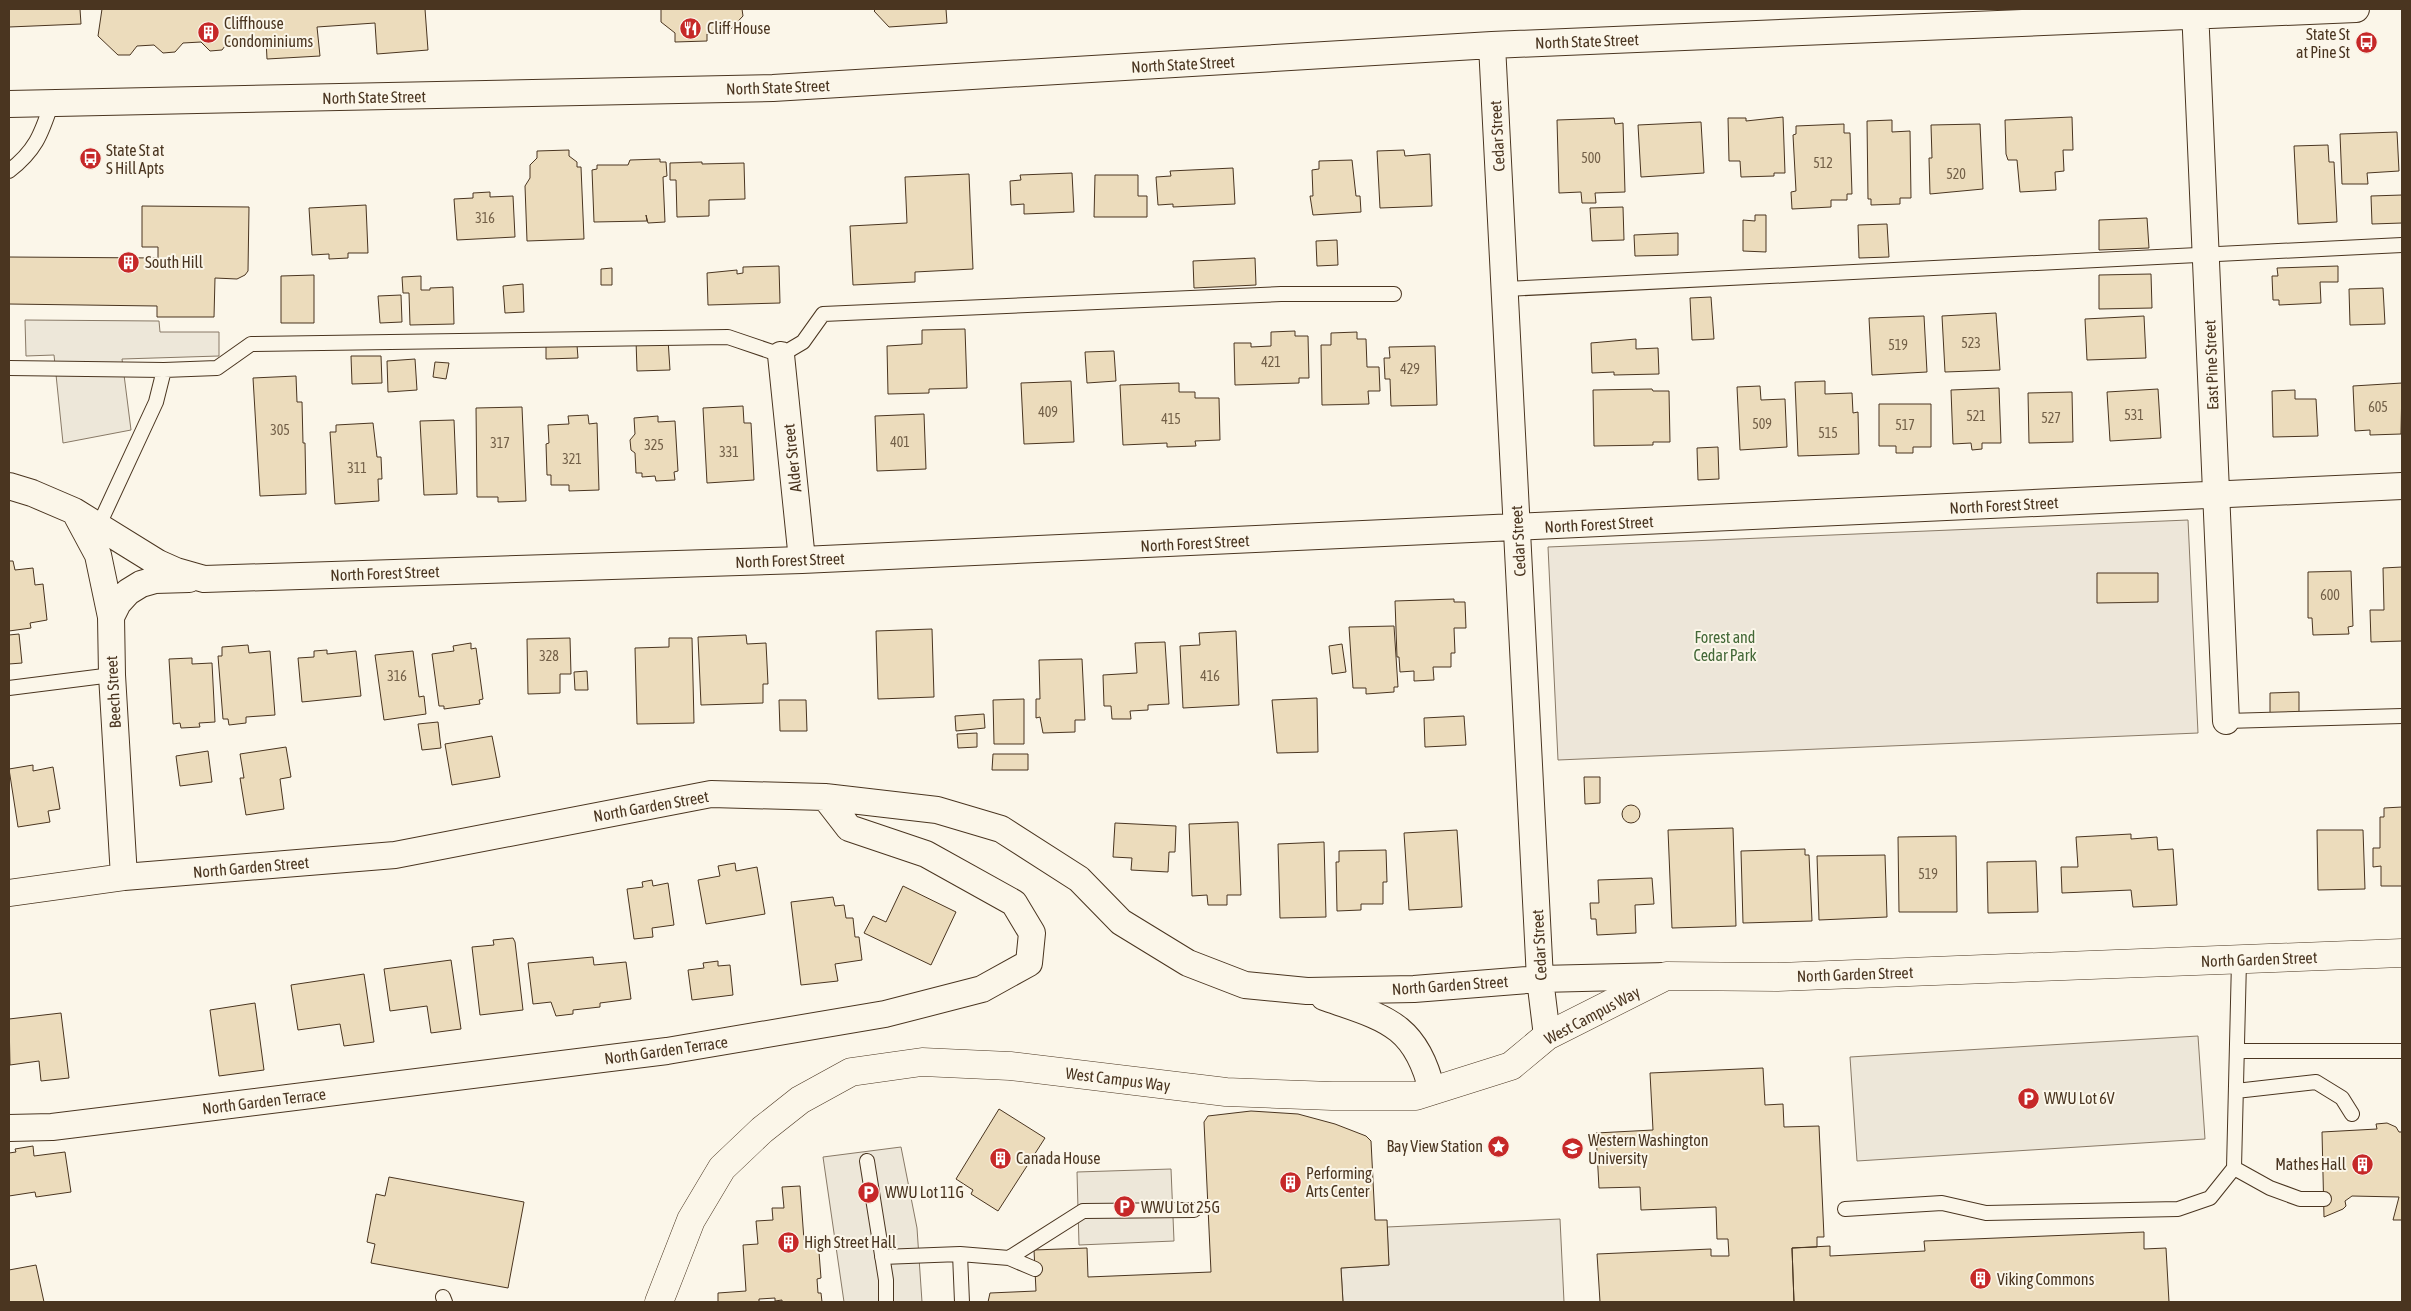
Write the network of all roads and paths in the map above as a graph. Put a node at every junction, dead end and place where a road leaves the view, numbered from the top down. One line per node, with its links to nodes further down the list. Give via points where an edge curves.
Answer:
1 (2356, 9): 2 (street, North State Street)
2 (2196, 12): 3 (street, North State Street); 8 (street, East Pine Street)
3 (1492, 45): 5 (street, North State Street, via 773,88); 9 (street, Cedar Street)
4 (9, 104): 5 (street, North State Street)
5 (51, 105): 6 (lane, via 40,137 25,159)
6 (9, 171)
7 (2402, 245): 8 (lane)
8 (2208, 255): 9 (lane); 16 (street, East Pine Street)
9 (1506, 289): 19 (street, Cedar Street)
10 (1394, 294): 11 (lane, via 1281,294 823,314 803,342)
11 (781, 355): 13 (lane, via 728,337 251,344 217,368); 20 (street, Alder Street)
12 (9, 368): 13 (lane)
13 (164, 370): 18 (lane, via 156,402)
14 (9, 486): 17 (street, North Forest Street, via 32,492)
15 (2402, 486): 16 (street, North Forest Street)
16 (2215, 494): 19 (street, North Forest Street); 26 (street, East Pine Street)
17 (74, 511): 18 (street, North Forest Street); 22 (street, Beech Street, via 98,555)
18 (98, 527): 21 (street, North Forest Street, via 158,563)
19 (1518, 528): 20 (street, North Forest Street); 33 (street, Cedar Street)
20 (802, 560): 21 (street, North Forest Street)
21 (204, 579): 22 (street, via 156,580 141,584 128,592)
22 (111, 616): 23 (street, Beech Street)
23 (112, 674): 24 (lane); 28 (street, Beech Street)
24 (9, 688)
25 (2402, 716): 26 (lane)
26 (2226, 721)
27 (825, 797): 28 (street, North Garden Street, via 711,794 395,856); 34 (street, North Garden Street, via 937,810 1001,829 1079,879 1121,922 1188,963 1244,985); 41 (street, North Garden Terrace, via 848,828 926,854 1014,903 1032,933 1029,963 982,989 886,1014 667,1051 52,1127)
28 (124, 877): 29 (street, North Garden Street)
29 (9, 893)
30 (2402, 953): 31 (street, North Garden Street)
31 (2240, 960): 32 (street, North Garden Street, via 1777,977); 37 (lane)
32 (1666, 976): 33 (street, North Garden Street); 35 (street, West Campus Way)
33 (1540, 979): 34 (street, North Garden Street, via 1414,989); 35 (street, Cedar Street)
34 (1307, 990): 38 (street, North Garden Street, via 1393,1024 1414,1044 1426,1067)
35 (1547, 1036): 38 (street, West Campus Way, via 1510,1066)
36 (2402, 1050): 37 (lane)
37 (2237, 1051): 39 (lane)
38 (1432, 1091): 51 (street, West Campus Way, via 1416,1096 1226,1092 1010,1066 922,1062 852,1072 800,1100 722,1168 690,1220)
39 (2236, 1092): 40 (lane, via 2316,1082 2342,1098); 43 (lane)
40 (2352, 1114)
41 (9, 1128)
42 (867, 1161): 48 (lane)
43 (2234, 1168): 44 (lane, via 2270,1188 2300,1199); 45 (lane, via 2210,1198 2178,1209 1986,1213 1942,1203)
44 (2324, 1199)
45 (1845, 1209)
46 (1194, 1210): 49 (lane, via 1083,1211)
47 (960, 1254): 48 (lane); 49 (lane); 53 (lane)
48 (882, 1258): 52 (lane)
49 (1009, 1258): 50 (lane)
50 (1035, 1268)
51 (659, 1302)
52 (886, 1302)
53 (962, 1302)

